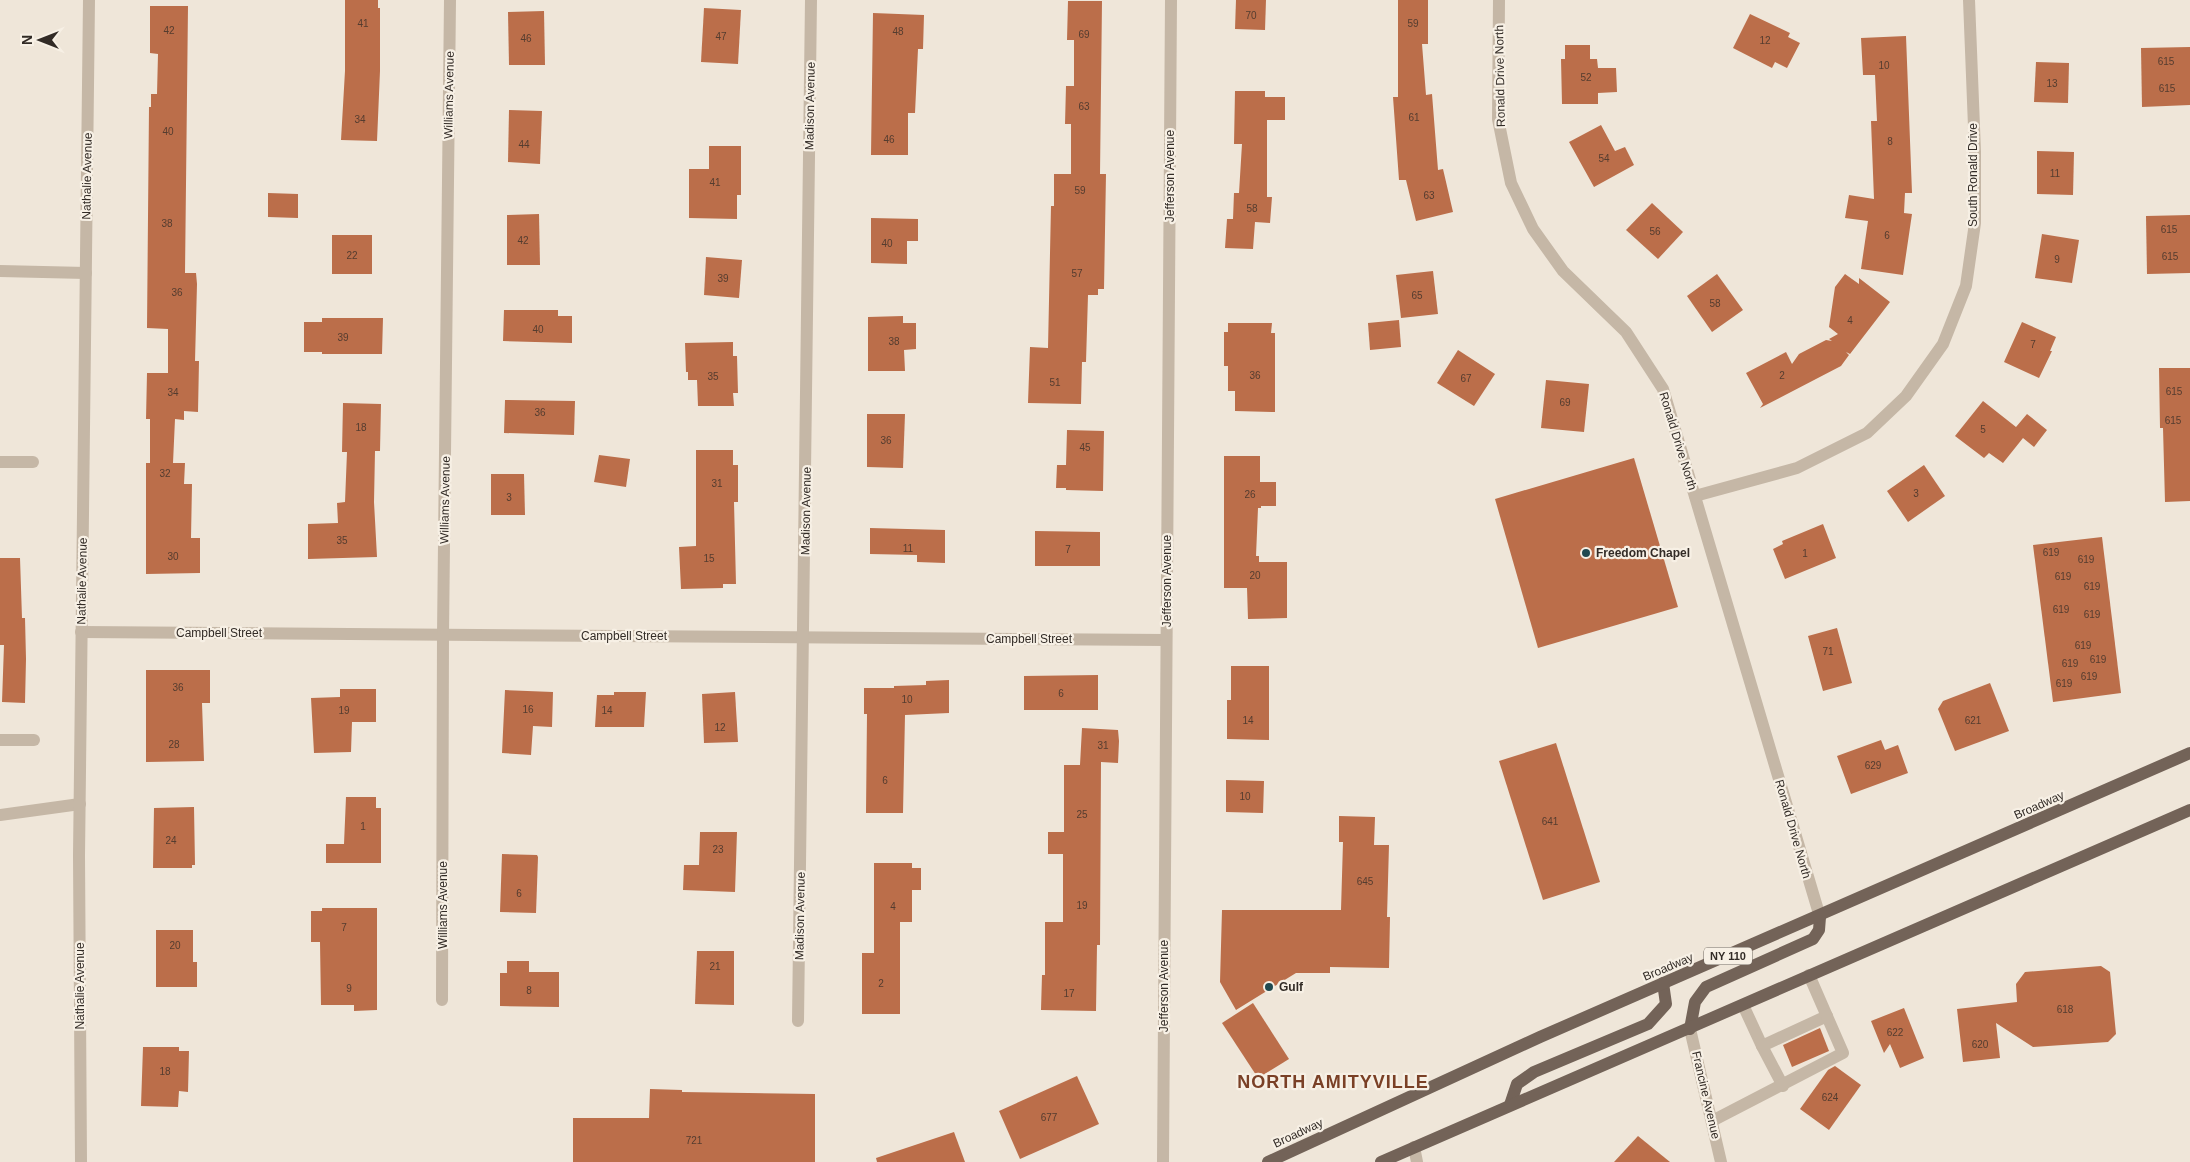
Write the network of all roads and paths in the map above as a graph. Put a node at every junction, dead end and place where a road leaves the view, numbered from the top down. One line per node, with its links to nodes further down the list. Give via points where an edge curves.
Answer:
1 (89, 0): 8 (street, Nathalie Avenue)
2 (450, 0): 13 (street, Williams Avenue)
3 (812, 0): 14 (street, Madison Avenue)
4 (1171, 0): 15 (street, Jefferson Avenue)
5 (1499, 0): 11 (street, Ronald Drive North, via 1498,119 1511,183 1534,229 1563,271 1626,332 1663,389)
6 (1969, 0): 11 (street, South Ronald Drive, via 1975,223 1966,286 1943,344 1906,396 1867,433 1797,468)
7 (0, 271): 8 (street)
8 (86, 273): 12 (street, Nathalie Avenue)
9 (0, 462): 10 (street)
10 (33, 462)
11 (1695, 496): 22 (street, Ronald Drive North)
12 (81, 632): 13 (street, Campbell Street); 19 (street, Nathalie Avenue)
13 (443, 635): 14 (street, Campbell Street); 25 (street, Williams Avenue)
14 (804, 638): 15 (street, Campbell Street); 28 (street, Madison Avenue)
15 (1166, 640): 36 (street, Jefferson Avenue)
16 (0, 740): 17 (street)
17 (34, 740)
18 (2190, 753): 22 (main road, Broadway / NY 110)
19 (80, 804): 21 (street); 35 (street, Nathalie Avenue)
20 (2190, 810): 23 (main road)
21 (0, 815)
22 (1820, 917): 24 (main road, Broadway / NY 110); 29 (main road, via 1819,930 1813,939 1706,987 1696,1002)
23 (1809, 975): 26 (main road); 27 (street)
24 (1663, 983): 32 (main road, via 1666,1004 1648,1024 1534,1072 1517,1084); 37 (main road, Broadway / NY 110)
25 (442, 1000)
26 (1743, 1005): 29 (main road); 30 (street)
27 (1827, 1016): 30 (street, via 1795,1035); 31 (street, via 1844,1053 1810,1065)
28 (798, 1021)
29 (1690, 1029): 32 (main road); 33 (street, Francine Avenue)
30 (1762, 1046): 31 (street)
31 (1783, 1086): 33 (street)
32 (1510, 1105): 34 (main road)
33 (1712, 1121): 40 (street, Francine Avenue)
34 (1414, 1147): 38 (main road); 39 (street)
35 (82, 1162)
36 (1163, 1162)
37 (1268, 1162)
38 (1381, 1162)
39 (1417, 1162)
40 (1721, 1162)

